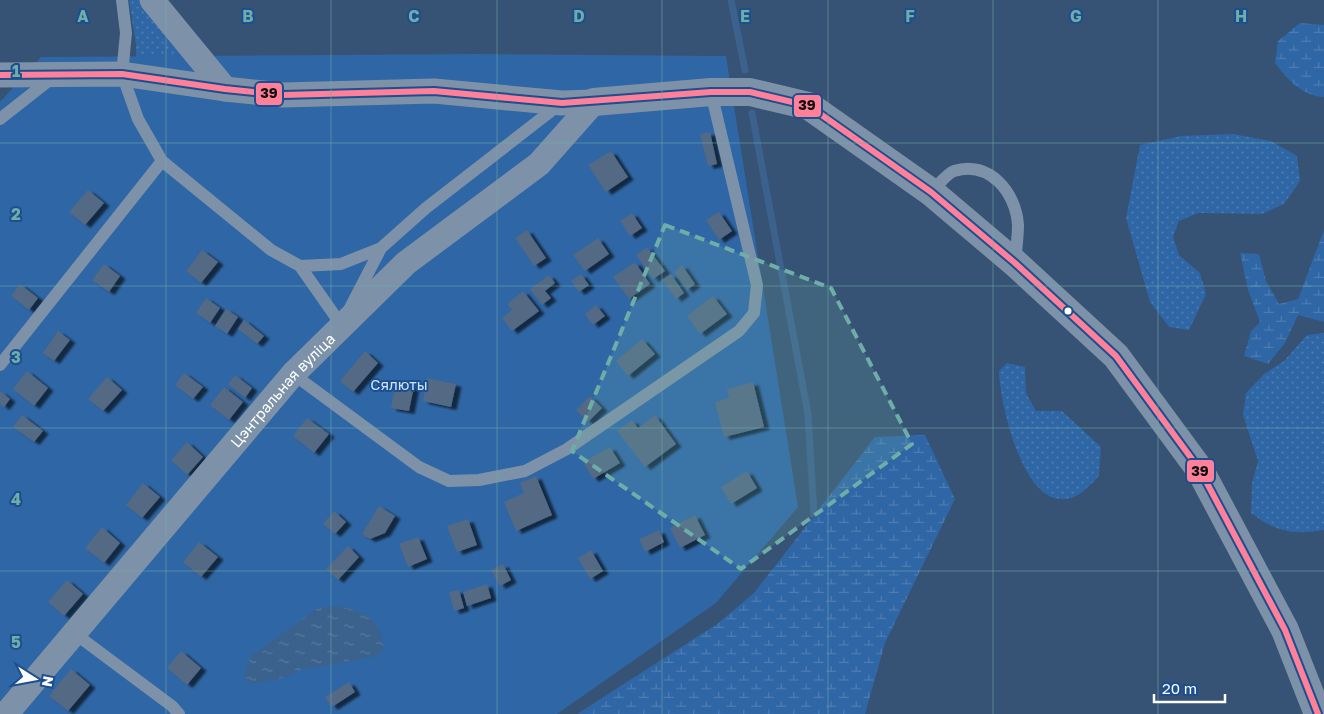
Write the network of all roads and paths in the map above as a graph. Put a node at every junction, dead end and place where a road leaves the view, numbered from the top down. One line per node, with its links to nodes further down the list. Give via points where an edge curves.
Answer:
1 (122, 0): 3 (lane, via 126,33)
2 (152, 0): 6 (street)
3 (122, 74): 5 (street); 6 (street); 11 (lane, via 138,119)
4 (0, 75): 5 (street)
5 (54, 76): 10 (lane)
6 (225, 89): 9 (street, via 283,94 434,91)
7 (711, 92): 8 (street); 12 (street, via 750,92 809,106); 18 (lane, via 757,285 754,313 739,331 567,449 525,471 449,482 419,467)
8 (594, 102): 9 (street); 16 (street, Цэнтральная вуліца, via 539,164 406,263)
9 (562, 103): 13 (lane, via 426,208)
10 (0, 119)
11 (162, 161): 15 (lane, via 271,250); 17 (lane)
12 (931, 192): 14 (street); 14 (lane, via 952,172 971,168 990,174 1008,190 1018,223)
13 (381, 248): 15 (lane, via 341,264); 16 (lane)
14 (1015, 263): 22 (street, via 1116,356 1200,470 1285,630)
15 (300, 266): 16 (lane)
16 (342, 326): 18 (street, Цэнтральная вуліца)
17 (0, 365)
18 (293, 374): 19 (street, Цэнтральная вуліца)
19 (74, 633): 20 (street, Цэнтральная вуліца); 21 (lane)
20 (6, 714)
21 (179, 714)
22 (1318, 714)

